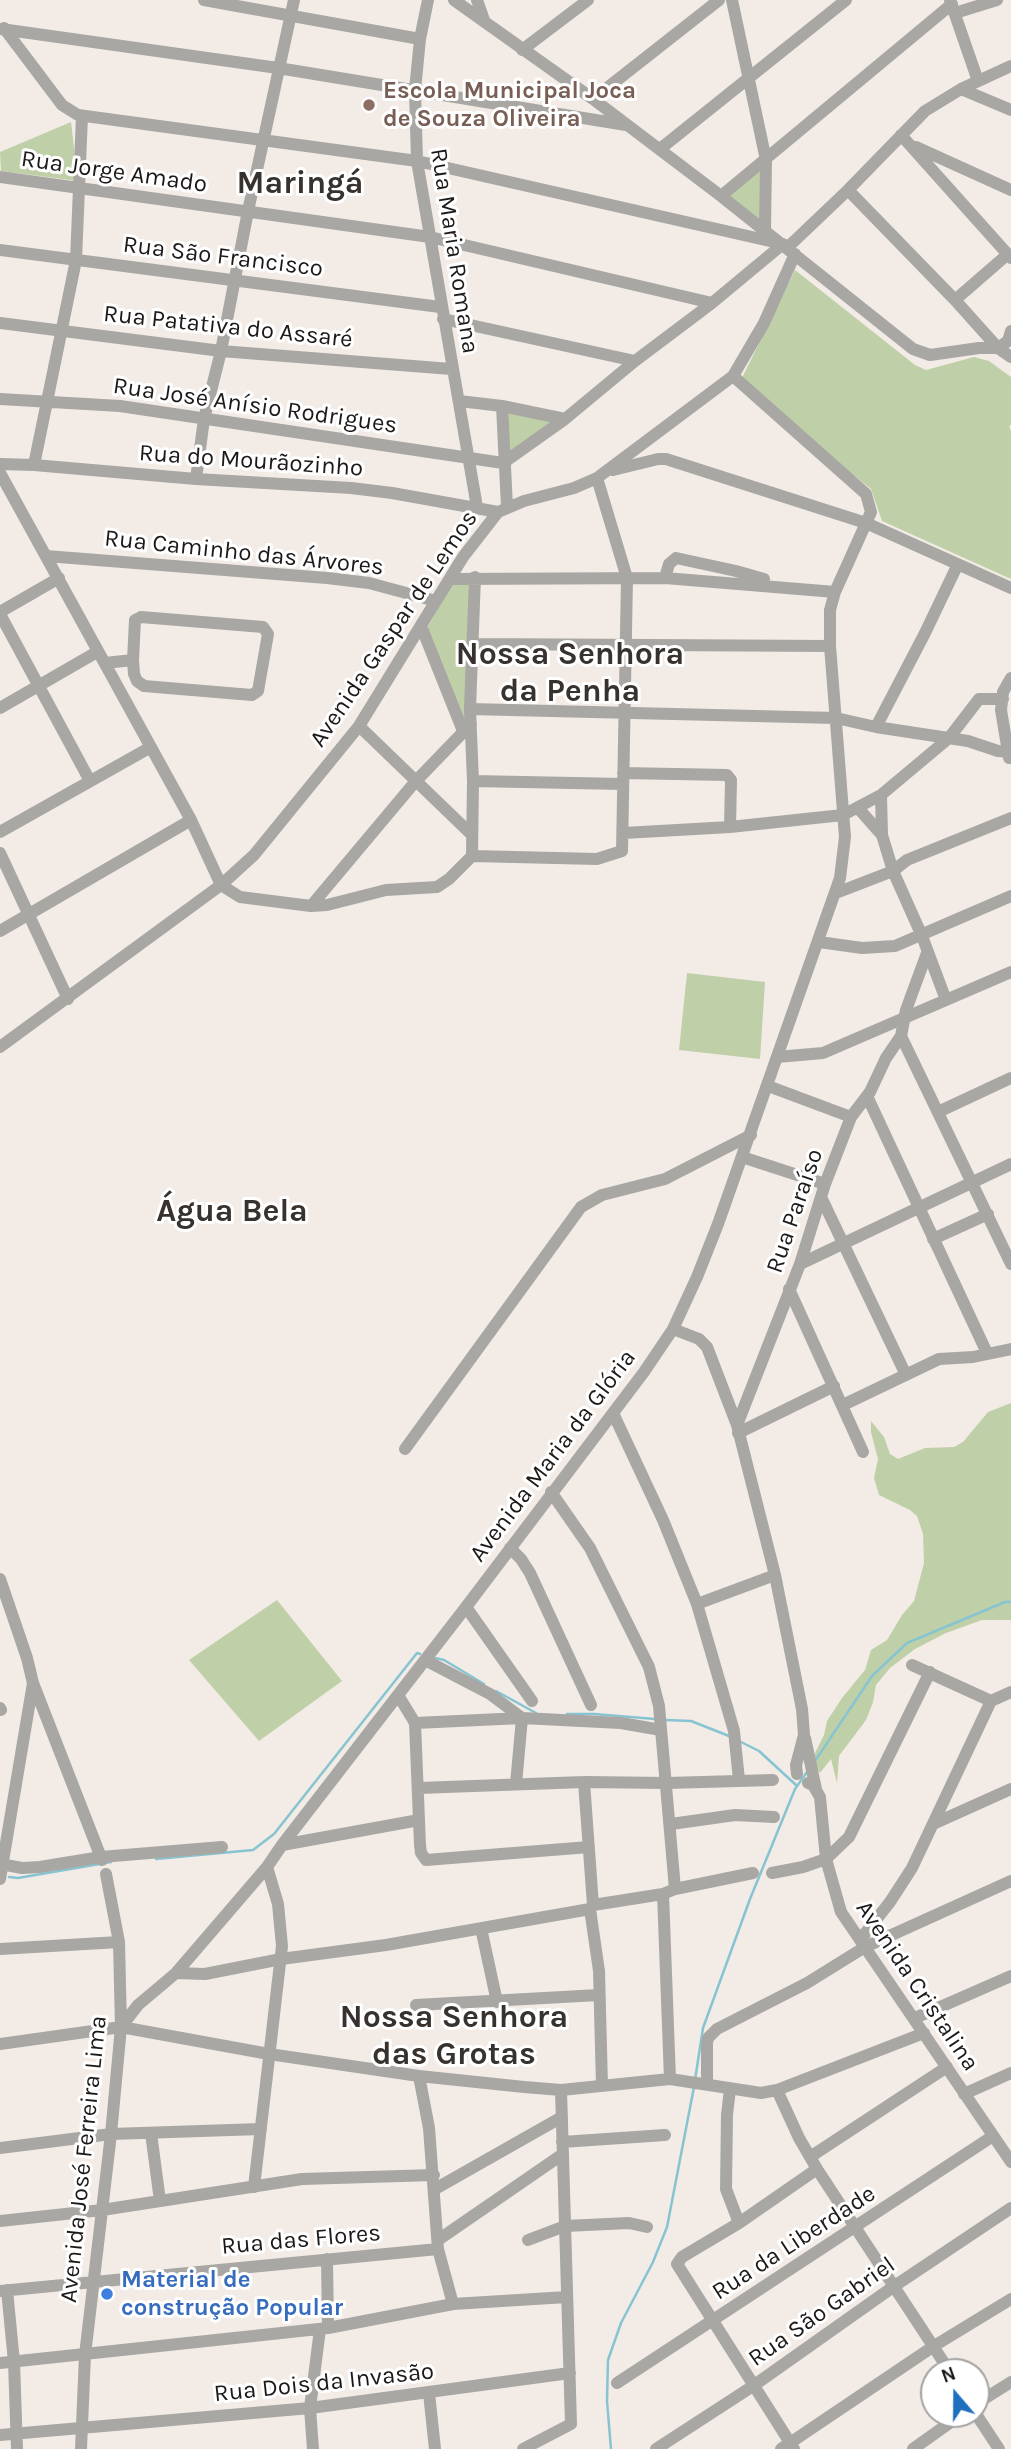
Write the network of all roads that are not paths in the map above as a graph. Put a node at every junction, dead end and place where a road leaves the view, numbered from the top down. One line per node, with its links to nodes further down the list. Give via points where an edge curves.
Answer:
1 (204, 0): 12 (street)
2 (294, 0): 12 (street)
3 (428, 0): 15 (street, Rua Maria Romana)
4 (454, 0): 13 (street)
5 (477, 0): 13 (street)
6 (589, 0): 16 (street)
7 (719, 0): 23 (street)
8 (732, 0): 19 (street)
9 (846, 0): 19 (street)
10 (997, 0): 11 (street)
11 (952, 6): 20 (street); 31 (street)
12 (290, 15): 15 (street); 18 (street)
13 (484, 21): 16 (street)
14 (2, 29): 18 (street); 25 (street, via 60,102)
15 (420, 39): 22 (street, Rua Maria Romana)
16 (522, 50): 23 (street)
17 (1011, 66): 20 (street)
18 (278, 68): 22 (street); 28 (street)
19 (750, 79): 30 (street); 31 (street)
20 (978, 81): 21 (street)
21 (961, 89): 24 (street); 27 (street, via 925,111)
22 (415, 90): 26 (street); 32 (street, Rua Maria Romana)
23 (593, 99): 26 (street)
24 (1011, 110)
25 (82, 116): 28 (street); 34 (street)
26 (627, 125): 30 (street)
27 (901, 135): 29 (street); 35 (street)
28 (264, 140): 32 (street); 38 (street)
29 (912, 145): 36 (street); 43 (street)
30 (660, 149): 37 (street)
31 (766, 160): 37 (street); 39 (street)
32 (417, 161): 40 (street, Rua Maria Romana); 41 (street)
33 (0, 177): 34 (street, Rua Jorge Amado)
34 (80, 188): 38 (street, Rua Jorge Amado); 44 (street)
35 (848, 190): 41 (street); 46 (street)
36 (1011, 190)
37 (721, 196): 39 (street)
38 (248, 211): 40 (street, Rua Jorge Amado); 45 (street)
39 (765, 230): 41 (street)
40 (430, 237): 47 (street, Rua Jorge Amado); 48 (street, Rua Maria Romana)
41 (788, 249): 47 (street); 52 (street, via 913,349 930,355); 57 (street, via 764,323)
42 (0, 250): 44 (street, Rua São Francisco)
43 (1009, 256): 46 (street)
44 (76, 260): 45 (street, Rua São Francisco); 50 (street)
45 (236, 280): 48 (street, Rua São Francisco); 53 (street)
46 (955, 300): 52 (street)
47 (712, 303): 55 (street)
48 (442, 313): 55 (street, Rua São Francisco); 56 (street, Rua Maria Romana)
49 (0, 323): 50 (street, Rua Patativa do Assaré)
50 (62, 330): 53 (street, Rua Patativa do Assaré); 60 (street)
51 (1011, 331): 52 (street, via 1008,341)
52 (998, 348): 54 (street)
53 (222, 352): 56 (street, Rua Patativa do Assaré); 62 (street)
54 (1011, 357)
55 (635, 361): 63 (street)
56 (451, 369): 59 (street, Rua Maria Romana)
57 (733, 376): 69 (street); 74 (street, via 866,494 871,512)
58 (0, 398): 60 (street, Rua José Anísio Rodrigues)
59 (459, 401): 61 (street); 64 (street, Rua Maria Romana)
60 (46, 402): 62 (street, Rua José Anísio Rodrigues, via 120,406); 67 (street)
61 (502, 406): 63 (street); 65 (street)
62 (204, 419): 64 (street, Rua José Anísio Rodrigues); 70 (street)
63 (565, 419): 65 (street)
64 (470, 459): 65 (street, Rua José Anísio Rodrigues); 72 (street, Rua Maria Romana)
65 (503, 463): 73 (street)
66 (0, 464): 67 (street, Rua do Mourãozinho)
67 (34, 465): 70 (street, Rua do Mourãozinho)
68 (0, 473): 71 (street)
69 (602, 475): 73 (street); 74 (street, via 662,459); 79 (street)
70 (195, 479): 72 (street, Rua do Mourãozinho, via 351,488)
71 (5, 493): 75 (street)
72 (477, 507): 73 (street, Rua do Mourãozinho)
73 (502, 510): 81 (street, Avenida Gaspar de Lemos)
74 (866, 523): 76 (street); 84 (street, Avenida Maria da Glória)
75 (46, 556): 78 (street); 85 (street, Rua Caminho das Árvores, via 327,578 369,583)
76 (957, 566): 83 (street); 102 (street)
77 (475, 577): 79 (street); 81 (street); 88 (street)
78 (59, 578): 86 (street); 91 (street)
79 (627, 578): 80 (street); 89 (street)
80 (665, 578): 82 (street); 82 (street, via 672,560 681,558)
81 (451, 579): 85 (street, Avenida Gaspar de Lemos)
82 (780, 586): 84 (street)
83 (1011, 588)
84 (835, 592): 90 (street, Avenida Maria da Glória)
85 (436, 601): 87 (street, Avenida Gaspar de Lemos)
86 (0, 613): 94 (street)
87 (421, 626): 100 (street, Avenida Gaspar de Lemos); 101 (street)
88 (473, 644): 89 (street); 97 (street)
89 (625, 646): 90 (street); 98 (street)
90 (830, 646): 99 (street, Avenida Maria da Glória)
91 (101, 658): 92 (street); 94 (street); 104 (street)
92 (133, 660): 92 (street, via 134,674 144,686 252,695 258,691 268,632 259,626 139,617)
93 (1011, 678): 95 (street)
94 (38, 688): 96 (street); 107 (street)
95 (1003, 699): 103 (street, via 979,699); 105 (street)
96 (0, 708)
97 (470, 709): 98 (street); 101 (street)
98 (623, 713): 99 (street); 106 (street)
99 (836, 718): 102 (street); 112 (street, Avenida Maria da Glória)
100 (359, 726): 109 (street); 123 (street, Avenida Gaspar de Lemos, via 254,855)
101 (467, 727): 108 (street); 109 (street)
102 (877, 727): 103 (street)
103 (949, 738): 105 (street); 110 (street)
104 (151, 747): 107 (street); 114 (street)
105 (1010, 756)
106 (623, 779): 108 (street); 115 (street, via 727,775 731,780); 117 (street)
107 (90, 781): 116 (street)
108 (473, 781): 118 (street)
109 (415, 782): 118 (street); 126 (street)
110 (881, 795): 111 (street); 119 (street)
111 (858, 808): 112 (street); 119 (street)
112 (843, 815): 115 (street); 124 (street, Avenida Maria da Glória, via 844,851)
113 (1011, 818): 122 (street, via 907,860)
114 (191, 820): 123 (street); 127 (street)
115 (730, 827): 117 (street)
116 (0, 832)
117 (624, 833): 121 (street, via 622,851 597,859)
118 (471, 834): 121 (street)
119 (883, 835): 122 (street)
120 (0, 853): 127 (street)
121 (472, 856): 126 (street, via 437,887 386,890)
122 (893, 871): 124 (street); 129 (street)
123 (221, 885): 126 (street, via 240,897); 133 (street, Avenida Gaspar de Lemos)
124 (836, 893): 130 (street, Avenida Maria da Glória)
125 (1011, 896): 129 (street)
126 (311, 906)
127 (28, 915): 128 (street); 133 (street)
128 (0, 931)
129 (922, 936): 130 (street, via 878,948); 131 (street)
130 (819, 942): 138 (street, Avenida Maria da Glória)
131 (927, 953): 134 (street); 135 (street, Rua Paraíso)
132 (1011, 972): 134 (street)
133 (68, 999): 137 (street, Avenida Gaspar de Lemos)
134 (946, 1000): 135 (street)
135 (905, 1014): 136 (street, Rua Paraíso); 138 (street, via 819,1055)
136 (901, 1036): 141 (street, Rua Paraíso); 142 (street)
137 (2, 1041)
138 (777, 1056): 140 (street, Avenida Maria da Glória)
139 (1011, 1078): 142 (street)
140 (768, 1086): 143 (street); 144 (street, Avenida Maria da Glória)
141 (867, 1096): 143 (street, Rua Paraíso); 150 (street)
142 (938, 1112): 147 (street)
143 (851, 1117): 148 (street, Rua Paraíso)
144 (751, 1135): 145 (street, Avenida Maria da Glória); 165 (street, via 665,1180 602,1195 581,1207)
145 (742, 1157): 148 (street); 157 (street, Avenida Maria da Glória)
146 (1011, 1164): 147 (street)
147 (973, 1182): 150 (street); 151 (street)
148 (825, 1184): 149 (street, Rua Paraíso)
149 (822, 1199): 153 (street); 154 (street, Rua Paraíso)
150 (918, 1208): 152 (street); 153 (street)
151 (988, 1214): 152 (street); 155 (street)
152 (933, 1239): 159 (street)
153 (843, 1245): 154 (street); 160 (street)
154 (800, 1264): 156 (street, Rua Paraíso)
155 (1011, 1265)
156 (789, 1289): 161 (street); 164 (street, Rua Paraíso)
157 (673, 1329): 163 (street, Avenida Maria da Glória); 164 (street, via 707,1347)
158 (1011, 1349): 159 (street)
159 (987, 1353): 160 (street, via 939,1359)
160 (906, 1375): 162 (street)
161 (834, 1386): 162 (street); 164 (street)
162 (843, 1405): 166 (street)
163 (613, 1413): 167 (street, Avenida Maria da Glória); 171 (street)
164 (737, 1429): 169 (street)
165 (405, 1449)
166 (863, 1452)
167 (551, 1492): 168 (street, Avenida Maria da Glória); 184 (street, via 603,1573 644,1655)
168 (510, 1548): 172 (street, Avenida Maria da Glória); 181 (street, via 530,1573)
169 (775, 1575): 171 (street); 185 (street)
170 (0, 1579): 176 (street)
171 (697, 1604): 187 (street, via 734,1731)
172 (467, 1606): 173 (street, Avenida Maria da Glória); 179 (street)
173 (425, 1660): 178 (street, Avenida Maria da Glória); 182 (street)
174 (912, 1665): 175 (street)
175 (930, 1672): 180 (street); 202 (street, via 849,1837)
176 (33, 1683): 201 (street); 203 (street)
177 (1011, 1692): 180 (street)
178 (398, 1695): 183 (street); 198 (street, Avenida Maria da Glória)
179 (532, 1701)
180 (991, 1701): 197 (street)
181 (591, 1705)
182 (522, 1718): 183 (street); 184 (street); 191 (street)
183 (415, 1723): 192 (street)
184 (661, 1728): 190 (street)
185 (804, 1735): 186 (street); 202 (street, Avenida Cristalina, via 812,1786 822,1808)
186 (797, 1774)
187 (739, 1780): 188 (street); 190 (street)
188 (773, 1780)
189 (584, 1782): 190 (street); 191 (street); 200 (street)
190 (667, 1783): 196 (street)
191 (516, 1784): 192 (street)
192 (419, 1788): 195 (street)
193 (1011, 1789): 197 (street)
194 (774, 1817): 196 (street, via 723,1816)
195 (419, 1820): 198 (street); 200 (street, via 421,1853 426,1860)
196 (671, 1824): 210 (street)
197 (933, 1824): 214 (street, via 912,1868)
198 (282, 1845): 204 (street, Avenida Maria da Glória)
199 (222, 1847): 201 (street)
200 (589, 1847): 211 (street)
201 (102, 1858): 203 (street, via 40,1867)
202 (825, 1859): 206 (street); 214 (street, Avenida Cristalina, via 841,1912)
203 (1, 1864): 208 (street)
204 (267, 1867): 216 (street, via 278,1904); 217 (street, Avenida Maria da Glória)
205 (753, 1873): 210 (street)
206 (772, 1873)
207 (106, 1874): 213 (street, Avenida José Ferreira Lima)
208 (0, 1878)
209 (1011, 1881): 214 (street)
210 (669, 1891): 211 (street); 230 (street)
211 (591, 1907): 212 (street); 219 (street)
212 (481, 1928): 216 (street); 220 (street)
213 (119, 1942): 215 (street); 223 (street, Avenida José Ferreira Lima)
214 (862, 1943): 222 (street, Avenida Cristalina); 231 (street, via 807,1983 712,2034 706,2043)
215 (0, 1949)
216 (281, 1959): 217 (street, via 205,1974); 226 (street)
217 (176, 1973): 223 (street, Avenida Maria da Glória, via 138,2005)
218 (1011, 1976): 222 (street)
219 (599, 1996): 220 (street); 232 (street)
220 (497, 2002): 221 (street)
221 (416, 2004)
222 (915, 2018): 224 (street, Avenida Cristalina)
223 (121, 2027): 225 (street); 226 (street); 240 (street, Avenida José Ferreira Lima)
224 (924, 2033): 227 (street, Avenida Cristalina); 235 (street)
225 (0, 2044)
226 (270, 2054): 229 (street); 238 (street)
227 (947, 2067): 236 (street, Avenida Cristalina); 245 (street)
228 (1011, 2073): 236 (street)
229 (419, 2076): 234 (street); 248 (street)
230 (674, 2079): 231 (street); 232 (street)
231 (703, 2083): 233 (street)
232 (602, 2087): 234 (street)
233 (730, 2089): 235 (street); 255 (street, via 726,2189)
234 (561, 2090): 237 (street)
235 (777, 2091): 245 (street)
236 (964, 2094): 242 (street, Avenida Cristalina)
237 (562, 2117): 244 (street); 250 (street)
238 (261, 2129): 239 (street); 249 (street)
239 (151, 2133): 240 (street); 251 (street)
240 (111, 2134): 243 (street); 253 (street, Avenida José Ferreira Lima)
241 (665, 2135): 244 (street)
242 (993, 2136): 246 (street, Avenida Cristalina); 258 (street, Rua da Liberdade)
243 (0, 2148)
244 (563, 2148): 256 (street); 260 (street, Rua das Flores)
245 (810, 2157): 247 (street)
246 (1011, 2160)
247 (817, 2169): 255 (street); 258 (street)
248 (434, 2175): 249 (street, via 302,2179); 250 (street)
249 (254, 2186): 251 (street)
250 (435, 2189): 260 (street)
251 (160, 2201): 253 (street)
252 (1011, 2208): 263 (street, Rua São Gabriel)
253 (102, 2210): 254 (street); 262 (street, Avenida José Ferreira Lima)
254 (0, 2221)
255 (739, 2223): 268 (street, via 677,2261)
256 (565, 2226): 257 (street, via 629,2223); 259 (street); 265 (street)
257 (647, 2227)
258 (855, 2228): 263 (street); 268 (street, Rua da Liberdade)
259 (528, 2240)
260 (438, 2245): 261 (street, Rua das Flores); 267 (street)
261 (327, 2259): 262 (street, Rua das Flores); 269 (street)
262 (93, 2281): 264 (street, Rua das Flores); 271 (street, Avenida José Ferreira Lima)
263 (893, 2287): 270 (street); 278 (street, Rua São Gabriel)
264 (3, 2291): 273 (street)
265 (567, 2297): 267 (street); 275 (street)
266 (1011, 2299): 270 (street)
267 (453, 2304): 269 (street)
268 (714, 2320): 277 (street, Rua da Liberdade); 278 (street)
269 (324, 2329): 271 (street); 281 (street)
270 (934, 2346): 272 (street); 287 (street)
271 (85, 2356): 273 (street); 284 (street, Avenida José Ferreira Lima)
272 (941, 2358)
273 (14, 2362): 274 (street); 285 (street)
274 (0, 2363)
275 (570, 2373): 279 (street, Rua Dois da Invasão); 292 (street, via 571,2424)
276 (1011, 2382): 280 (street)
277 (617, 2384)
278 (753, 2386): 287 (street); 293 (street, Rua São Gabriel)
279 (429, 2393): 281 (street, Rua Dois da Invasão); 291 (street)
280 (990, 2395)
281 (310, 2409): 284 (street, Rua Dois da Invasão); 290 (street)
282 (942, 2428): 294 (street)
283 (985, 2428): 295 (street)
284 (82, 2429): 285 (street, Rua Dois da Invasão); 289 (street, Avenida José Ferreira Lima)
285 (16, 2434): 286 (street, Rua Dois da Invasão); 288 (street)
286 (0, 2435)
287 (788, 2447)
288 (17, 2449)
289 (82, 2449)
290 (313, 2449)
291 (435, 2449)
292 (523, 2449)
293 (656, 2449)
294 (913, 2449)
295 (999, 2449)

